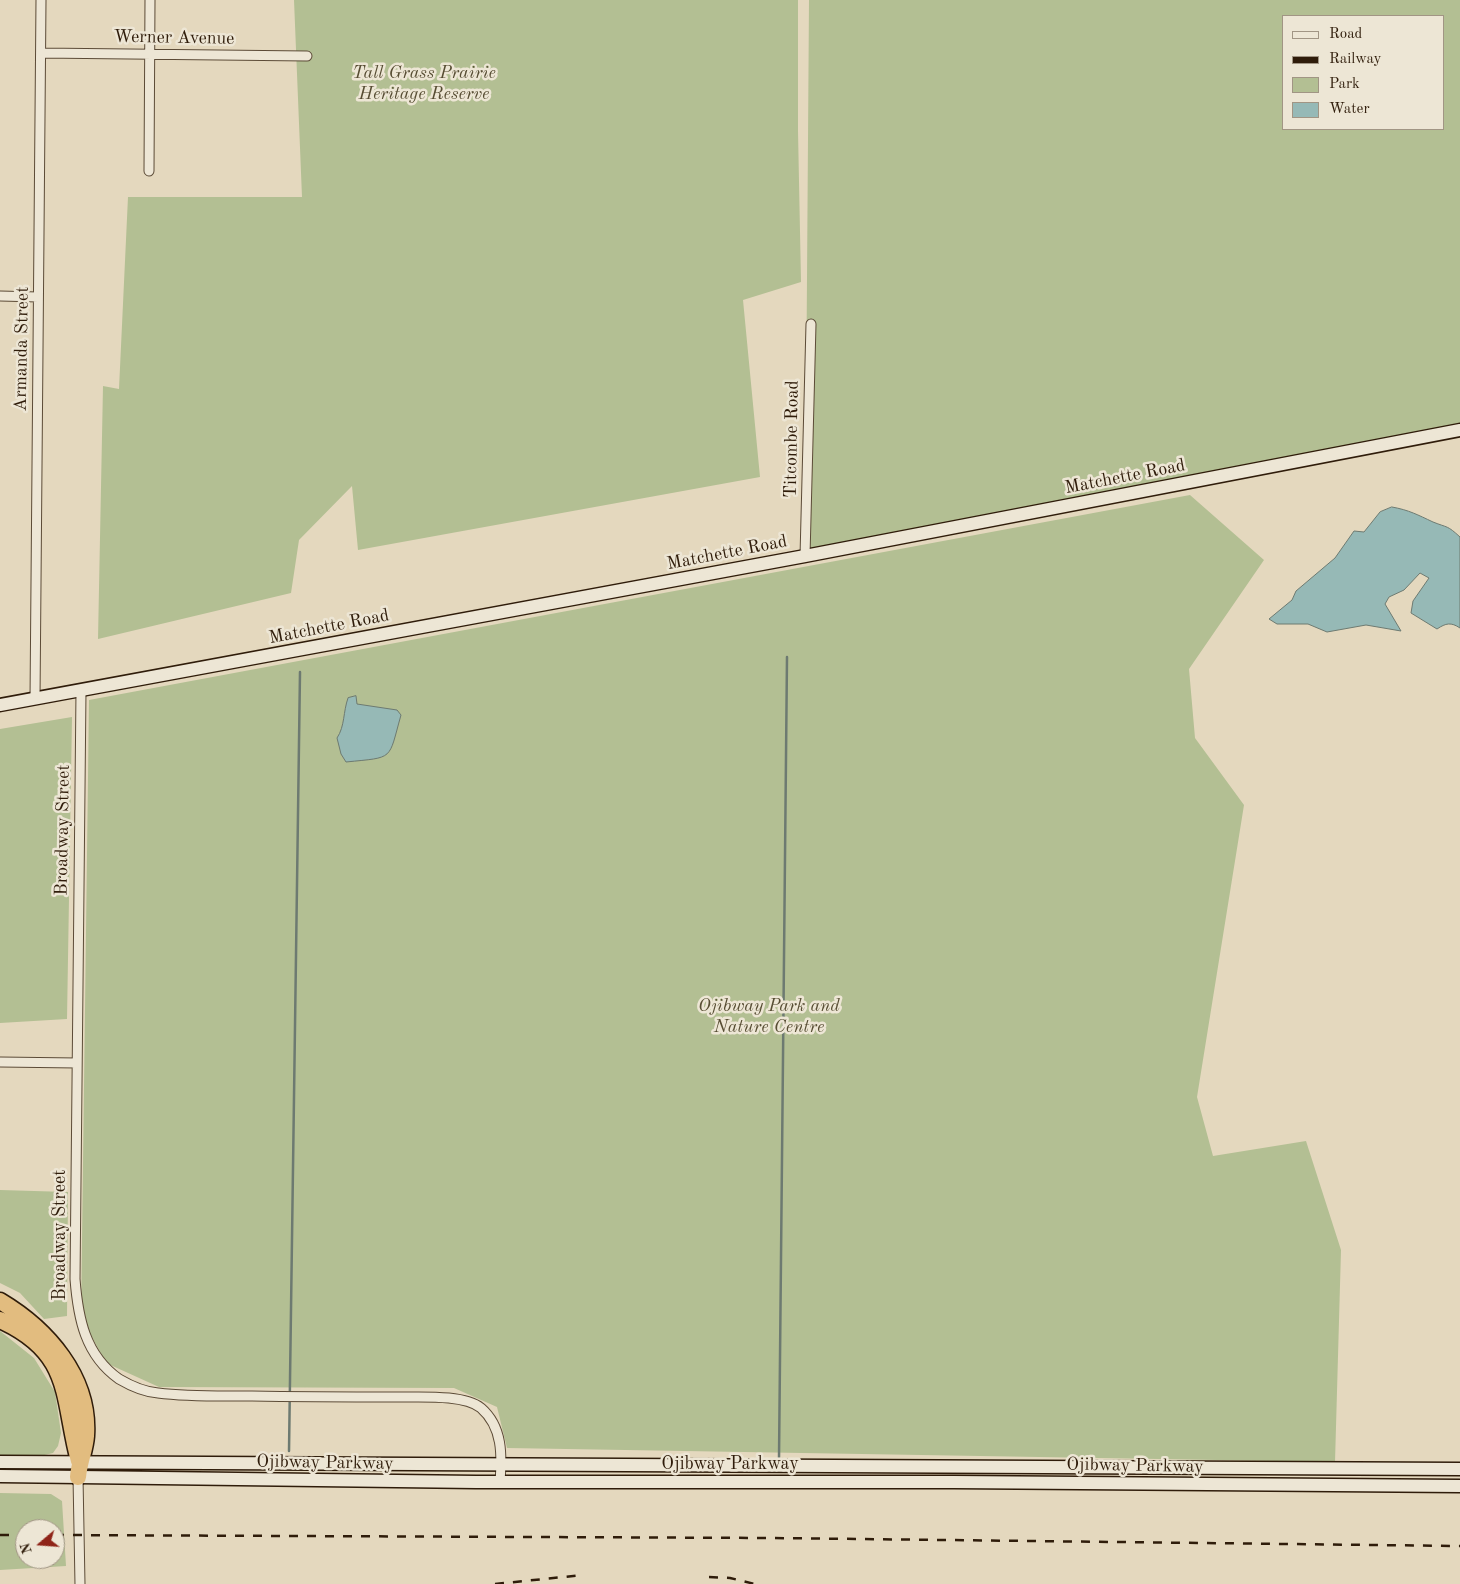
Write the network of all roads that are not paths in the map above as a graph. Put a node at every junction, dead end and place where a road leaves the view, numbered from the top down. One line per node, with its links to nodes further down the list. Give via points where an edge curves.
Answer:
1 (41, 0): 3 (street, Armanda Street)
2 (150, 0): 4 (street)
3 (41, 53): 4 (street, Werner Avenue); 8 (street, Armanda Street)
4 (150, 54): 5 (street, Werner Avenue); 6 (street)
5 (307, 56)
6 (149, 171)
7 (0, 296): 8 (street)
8 (38, 297): 13 (street, Armanda Street)
9 (811, 324): 11 (street, Titcombe Road)
10 (1460, 430): 11 (main road, Matchette Road)
11 (805, 556): 12 (main road, Matchette Road)
12 (81, 691): 13 (main road, Matchette Road); 16 (street, Broadway Street)
13 (35, 699): 14 (main road, Matchette Road)
14 (0, 705)
15 (0, 1062): 16 (street)
16 (77, 1063): 20 (street, Broadway Street, via 77,1312 90,1346 111,1372 130,1385 158,1394 464,1400 480,1408 492,1422 499,1435)
17 (0, 1301): 21 (highway, via 41,1332 66,1361 74,1377 82,1400 86,1437)
18 (0, 1320): 21 (highway, via 30,1337 59,1374 67,1393)
19 (0, 1462): 21 (main road, Ojibway Parkway)
20 (501, 1463): 21 (main road, Ojibway Parkway); 22 (main road, Ojibway Parkway); 24 (street, Broadway Street)
21 (79, 1469): 23 (main road, Ojibway Parkway); 24 (main road, Ojibway Parkway); 26 (street)
22 (1460, 1470)
23 (0, 1476)
24 (500, 1482): 25 (main road, Ojibway Parkway)
25 (1460, 1486)
26 (80, 1584)

